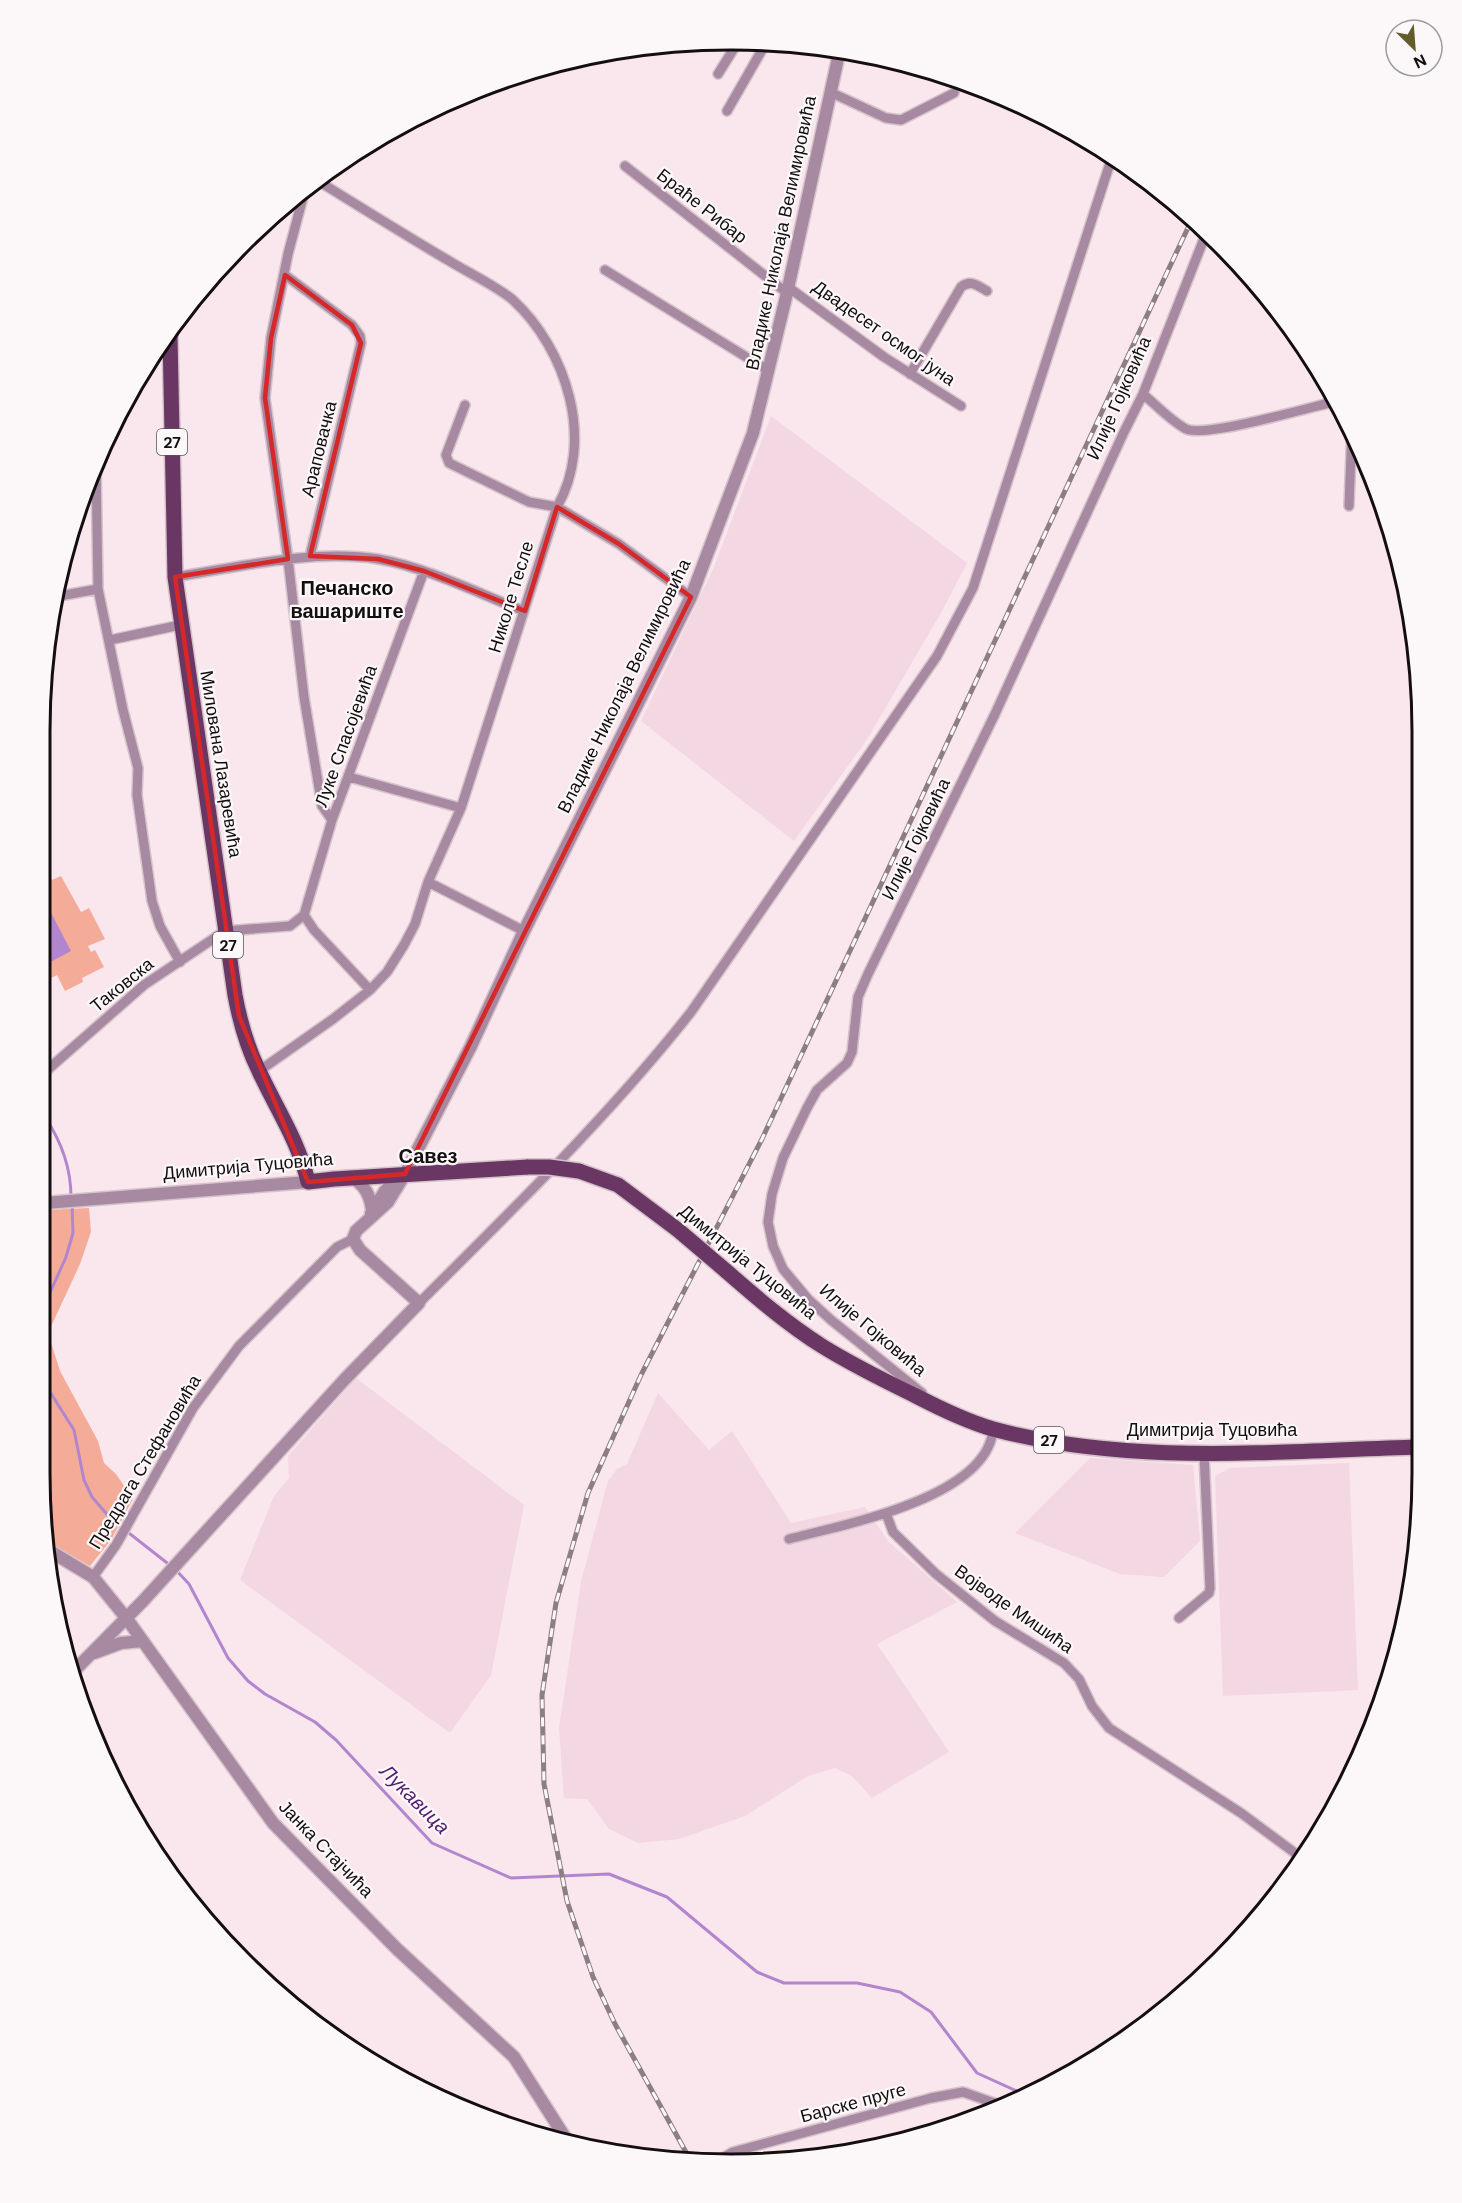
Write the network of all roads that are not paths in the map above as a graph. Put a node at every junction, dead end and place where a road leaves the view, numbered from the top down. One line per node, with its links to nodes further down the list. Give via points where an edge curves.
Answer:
1 (733, 50): 4 (street)
2 (761, 51): 7 (street)
3 (838, 58): 5 (street, Владике Николаја Велимировића)
4 (718, 74)
5 (830, 92): 6 (street, via 886,118 901,120); 15 (street, Владике Николаја Велимировића)
6 (954, 93)
7 (727, 111)
8 (1110, 164): 57 (street, via 973,588 937,656 691,1012 653,1060)
9 (625, 166): 15 (street, Браће Рибар)
10 (325, 184): 27 (street, Николе Тесле, via 512,299 537,328 556,360 574,417 574,455 566,491)
11 (300, 204): 14 (street)
12 (1203, 240): 20 (street, Илије Гојковића)
13 (605, 270): 18 (street)
14 (285, 275): 28 (street, Араповачка, via 352,325 360,336 360,350); 29 (street, via 271,338 266,398)
15 (788, 290): 18 (street, Владике Николаја Велимировића); 19 (street, Двадесет осмог јуна)
16 (987, 291): 19 (street, via 973,283 961,286)
17 (170, 343): 31 (main road, Милована Лазаревића / 27)
18 (769, 371): 34 (street, Владике Николаја Велимировића, via 753,433)
19 (910, 374): 23 (street, Двадесет осмог јуна)
20 (1143, 394): 21 (street, via 1186,429 1197,432); 58 (street, Илије Гојковића, via 858,997 852,1052 847,1063 817,1090 783,1158 772,1194 768,1222 783,1269 831,1320)
21 (1328, 403)
22 (465, 405): 27 (street, via 446,455 449,463 529,502)
23 (961, 406)
24 (1352, 451): 26 (street)
25 (96, 483): 32 (street)
26 (1349, 506)
27 (556, 507): 34 (street, via 619,544); 35 (street, Николе Тесле)
28 (310, 556): 29 (street); 30 (street, via 378,559)
29 (288, 559): 31 (street); 40 (street)
30 (424, 571): 35 (street); 38 (street, Луке Спасојевића)
31 (175, 578): 36 (main road, Милована Лазаревића / 27)
32 (98, 589): 33 (street); 37 (street)
33 (64, 595)
34 (691, 597): 46 (street, Владике Николаја Велимировића)
35 (524, 611): 41 (street, Николе Тесле)
36 (180, 625): 37 (street); 45 (main road, Милована Лазаревића / 27)
37 (110, 640): 47 (street, via 138,768 152,901 160,926)
38 (349, 777): 39 (street, Луке Спасојевића); 41 (street)
39 (339, 805): 40 (street, via 331,809); 42 (street, Луке Спасојевића)
40 (322, 806): 42 (street)
41 (461, 808): 43 (street, Николе Тесле)
42 (332, 820): 44 (street, Луке Спасојевића)
43 (428, 882): 46 (street); 48 (street, Николе Тесле, via 404,945)
44 (304, 915): 45 (street, via 290,926); 48 (street)
45 (225, 931): 47 (street, Таковска); 50 (main road, Милована Лазаревића / 27, via 239,1016)
46 (524, 931): 51 (street, Владике Николаја Велимировића)
47 (180, 962): 49 (street, Таковска, via 144,985)
48 (370, 990): 50 (street, Николе Тесле)
49 (50, 1068)
50 (259, 1071): 53 (main road, Милована Лазаревића / 27, via 300,1155)
51 (405, 1174): 52 (main road, Димитрија Туцовића / 27); 55 (street, via 385,1191); 58 (main road, Димитрија Туцовића / 27, bridge, via 549,1167 579,1171 618,1185 822,1346)
52 (353, 1178): 53 (main road, Димитрија Туцовића / 27); 55 (street, via 368,1194)
53 (308, 1182): 54 (street, Димитрија Туцовића)
54 (50, 1202)
55 (371, 1214): 56 (street)
56 (353, 1239): 57 (street, via 360,1250); 65 (street, Предрага Стефановића, via 337,1247 239,1346 193,1408 116,1545)
57 (419, 1303): 67 (street)
58 (937, 1407): 59 (main road, Димитрија Туцовића / 27)
59 (993, 1429): 61 (main road, Димитрија Туцовића / 27, via 1110,1449); 62 (street, via 987,1450 972,1469 915,1503)
60 (1412, 1447): 61 (main road, Димитрија Туцовића / 27)
61 (1204, 1453): 66 (street, via 1210,1588)
62 (886, 1513): 63 (street); 71 (street, Војводе Мишића, via 893,1532 936,1574 995,1621 1064,1663 1079,1679 1092,1706 1109,1728 1241,1813)
63 (789, 1539)
64 (54, 1554): 65 (street, Јанка Стајчића)
65 (93, 1577): 67 (street, Јанка Стајчића)
66 (1179, 1618)
67 (127, 1619): 68 (street, Јанка Стајчића); 69 (street)
68 (142, 1641): 69 (street, via 121,1643); 73 (street, Јанка Стајчића, via 273,1823 397,1949 514,2057)
69 (90, 1654): 70 (street)
70 (78, 1666)
71 (1296, 1854)
72 (992, 2102): 74 (street, Барске пруге, via 963,2092 931,2098)
73 (561, 2131)
74 (730, 2154)

